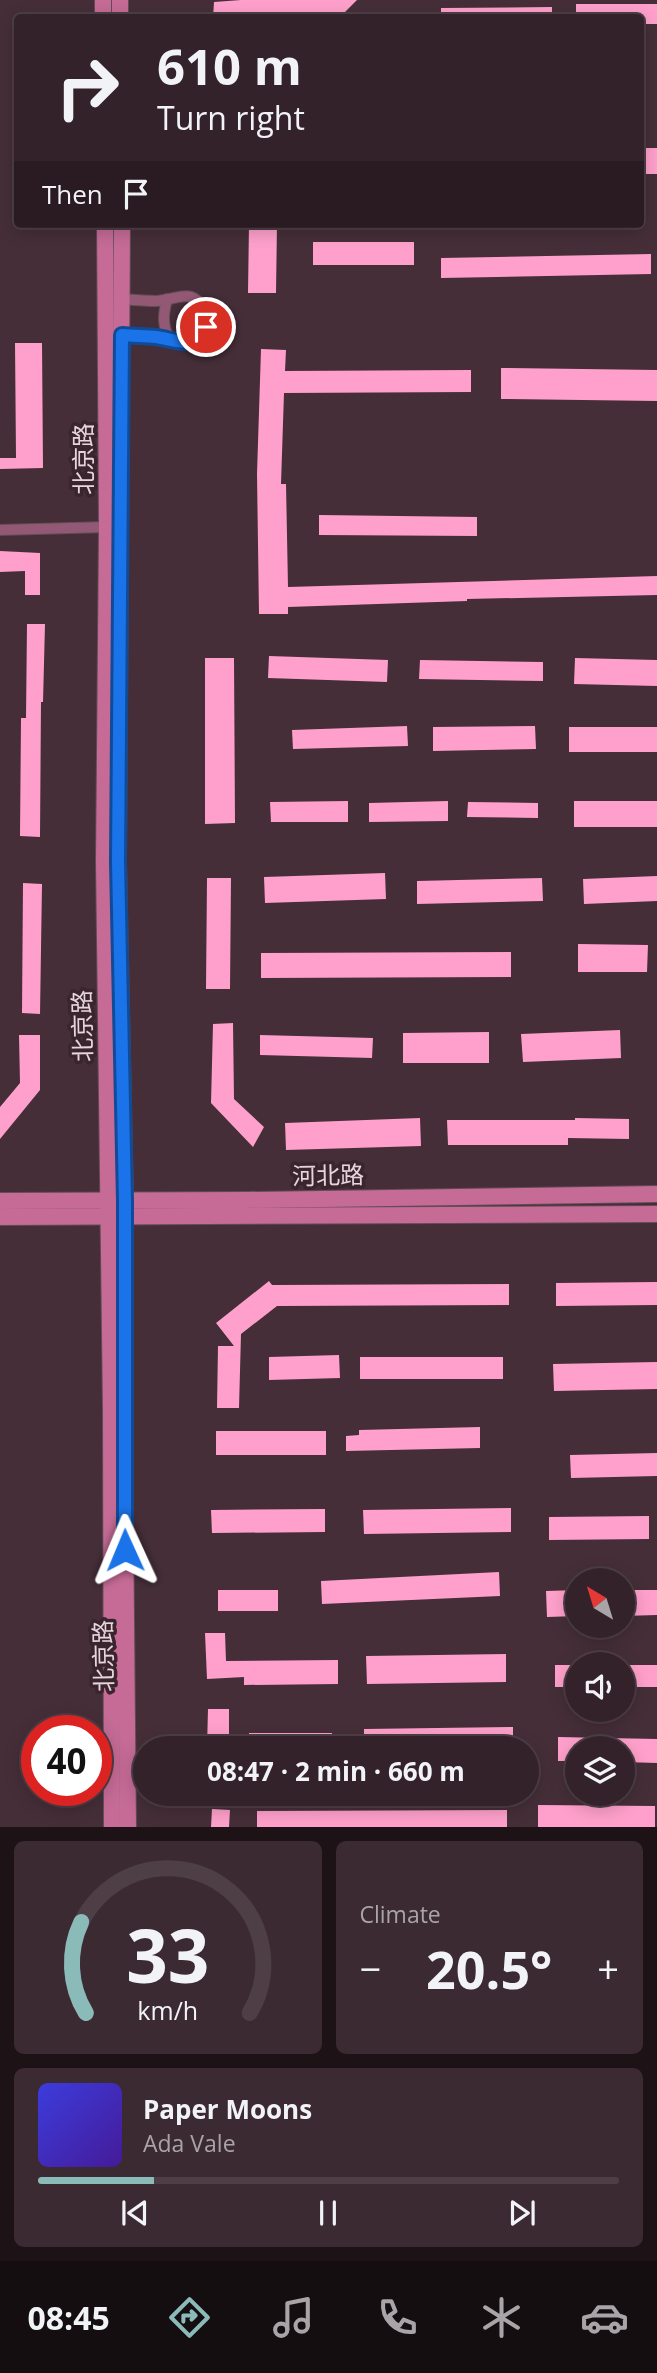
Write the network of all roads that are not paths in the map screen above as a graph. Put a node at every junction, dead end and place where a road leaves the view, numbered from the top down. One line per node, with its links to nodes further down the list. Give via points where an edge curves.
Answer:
1 (105, 228): 7 (street, 北京路)
2 (122, 228): 3 (street, 北京路)
3 (122, 299): 4 (street); 5 (street, 北京路)
4 (167, 299): 6 (street, via 164,328); 6 (street, via 182,295 202,304 208,313 200,337 191,342)
5 (122, 335): 6 (street); 11 (street, 北京路, via 118,862)
6 (170, 340)
7 (107, 527): 8 (street); 12 (street, 北京路, via 104,862)
8 (0, 530)
9 (657, 1194): 11 (street, 河北路)
10 (0, 1201): 12 (street, 河北路)
11 (125, 1201): 12 (street, 北京路)
12 (113, 1212): 13 (street, 河北路); 14 (street, 河北路); 15 (street, 北京路); 16 (street, 北京路)
13 (657, 1214)
14 (0, 1217)
15 (112, 1827)
16 (128, 1827)

